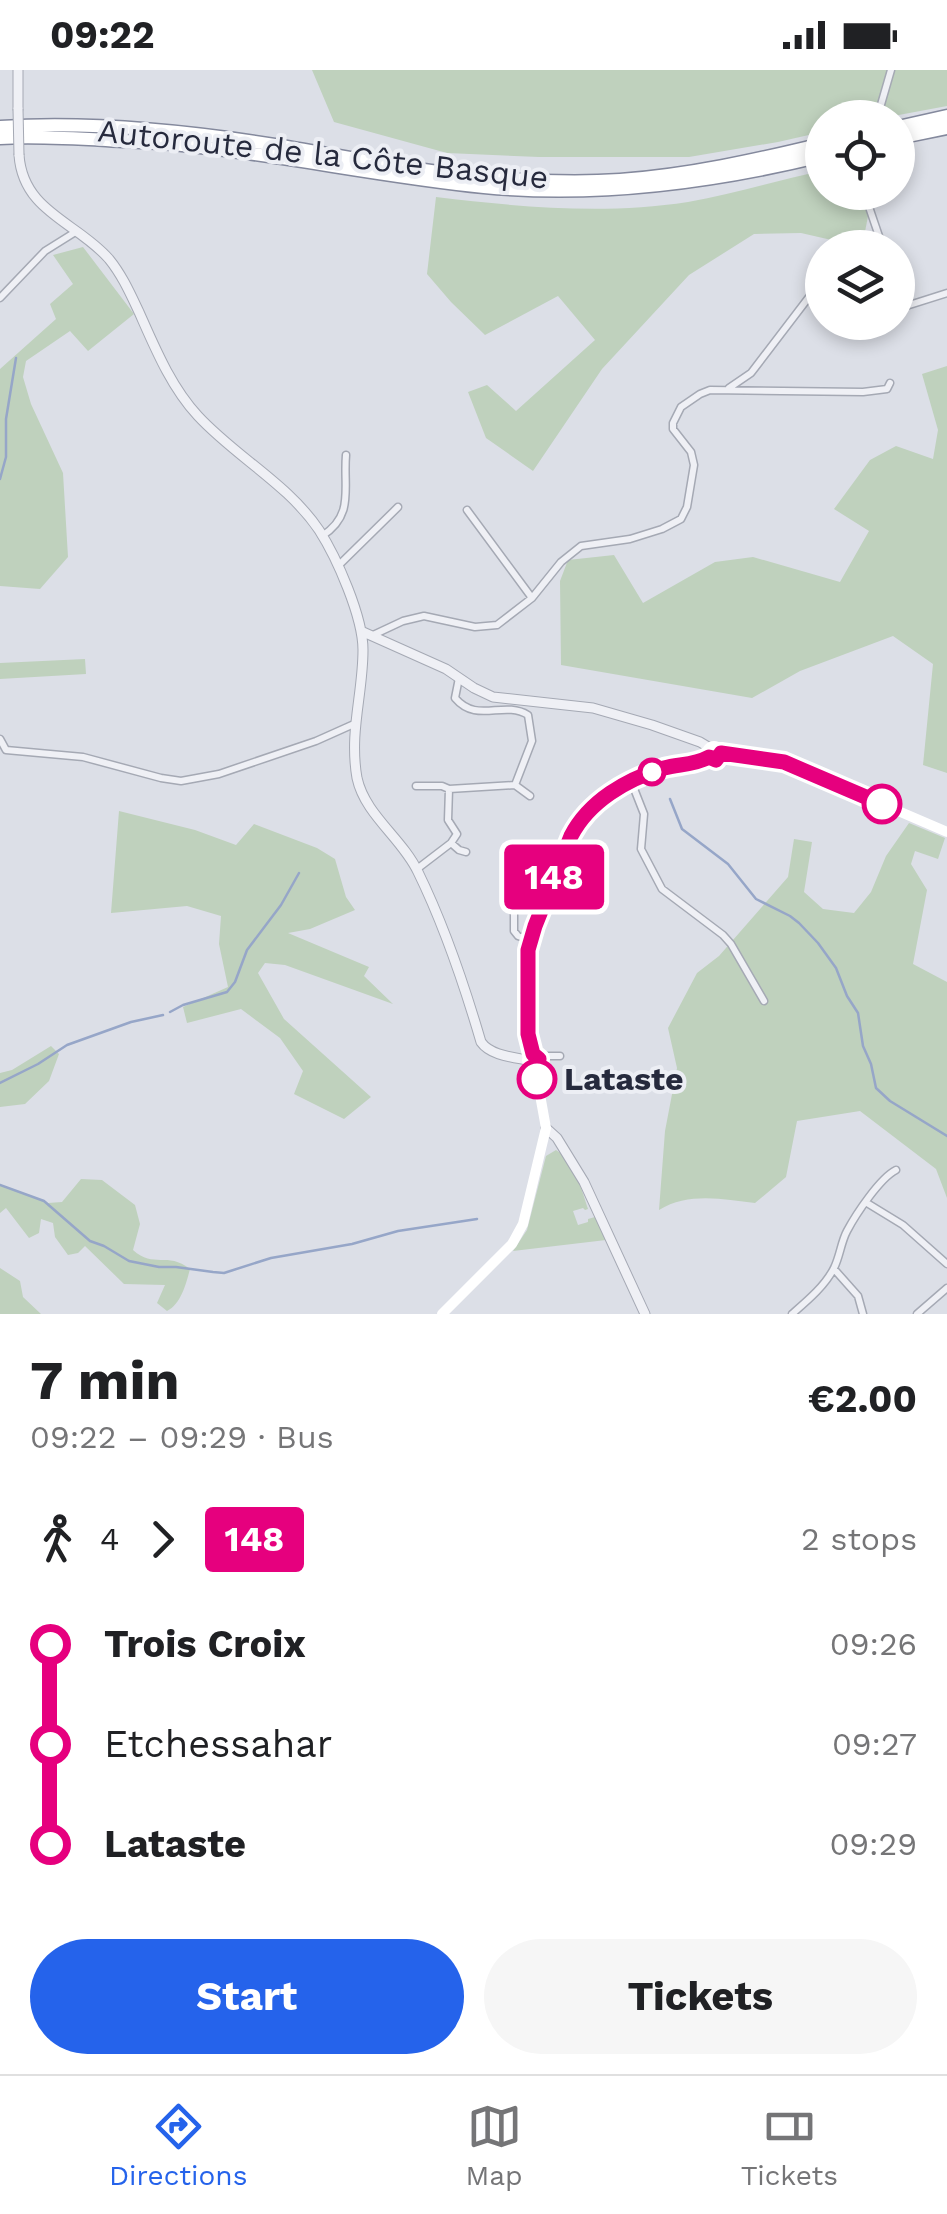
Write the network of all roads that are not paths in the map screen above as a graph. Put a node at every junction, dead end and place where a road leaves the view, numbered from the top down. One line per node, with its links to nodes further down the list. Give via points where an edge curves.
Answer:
1 (18, 70): 12 (street, bridge, via 22,179 42,205)
2 (891, 70): 3 (street)
3 (882, 100)
4 (947, 116): 5 (highway)
5 (915, 123)
6 (0, 127): 10 (highway, Autoroute de la Côte Basque, via 181,132 428,171 550,181 695,172)
7 (947, 128): 8 (highway)
8 (915, 135)
9 (0, 138): 11 (highway, Autoroute de la Côte Basque, via 182,145 486,188 551,191 697,182)
10 (805, 148)
11 (805, 160)
12 (77, 231): 14 (street, via 45,251); 22 (street, via 122,278 184,400)
13 (947, 293): 16 (street)
14 (0, 298)
15 (805, 303): 18 (street, via 752,373)
16 (915, 303)
17 (890, 384): 18 (street, via 852,393)
18 (723, 390): 24 (street, via 700,394 673,422 694,466 681,519 662,530 581,546)
19 (346, 454): 22 (street, via 346,508)
20 (398, 508): 23 (street)
21 (467, 510): 24 (street)
22 (322, 536): 23 (street)
23 (337, 566): 25 (street, via 361,631)
24 (532, 598): 25 (street, via 497,625 424,616 388,627)
25 (372, 642): 26 (street); 27 (street)
26 (459, 678): 29 (street, via 493,697 594,708 700,742); 32 (street, via 455,698 462,707 528,715 532,741)
27 (354, 724): 28 (street, via 218,774 181,780 82,757 6,750); 38 (street, via 363,795)
28 (0, 739)
29 (713, 753): 30 (main road); 35 (main road, via 784,762)
30 (631, 781): 40 (main road, via 575,828); 41 (street, via 644,814 641,849 662,890 731,944)
31 (444, 784): 32 (street); 33 (street); 36 (street, via 448,820 457,834)
32 (515, 785): 34 (street)
33 (416, 786)
34 (530, 796)
35 (947, 832)
36 (451, 843): 37 (street); 38 (street)
37 (466, 852)
38 (417, 868): 43 (street, via 484,1047)
39 (514, 897): 40 (street, via 514,931)
40 (530, 940): 43 (main road)
41 (764, 1002)
42 (560, 1056): 43 (street)
43 (533, 1059): 44 (main road)
44 (546, 1128): 45 (main road); 46 (street)
45 (544, 1141): 46 (street); 52 (main road, via 512,1244)
46 (568, 1155): 53 (street)
47 (896, 1170): 48 (street)
48 (867, 1203): 49 (street); 50 (street, via 846,1233)
49 (947, 1264)
50 (834, 1270): 54 (street); 55 (street, via 858,1296)
51 (947, 1288): 56 (street)
52 (442, 1314)
53 (645, 1314)
54 (792, 1314)
55 (863, 1314)
56 (916, 1314)

